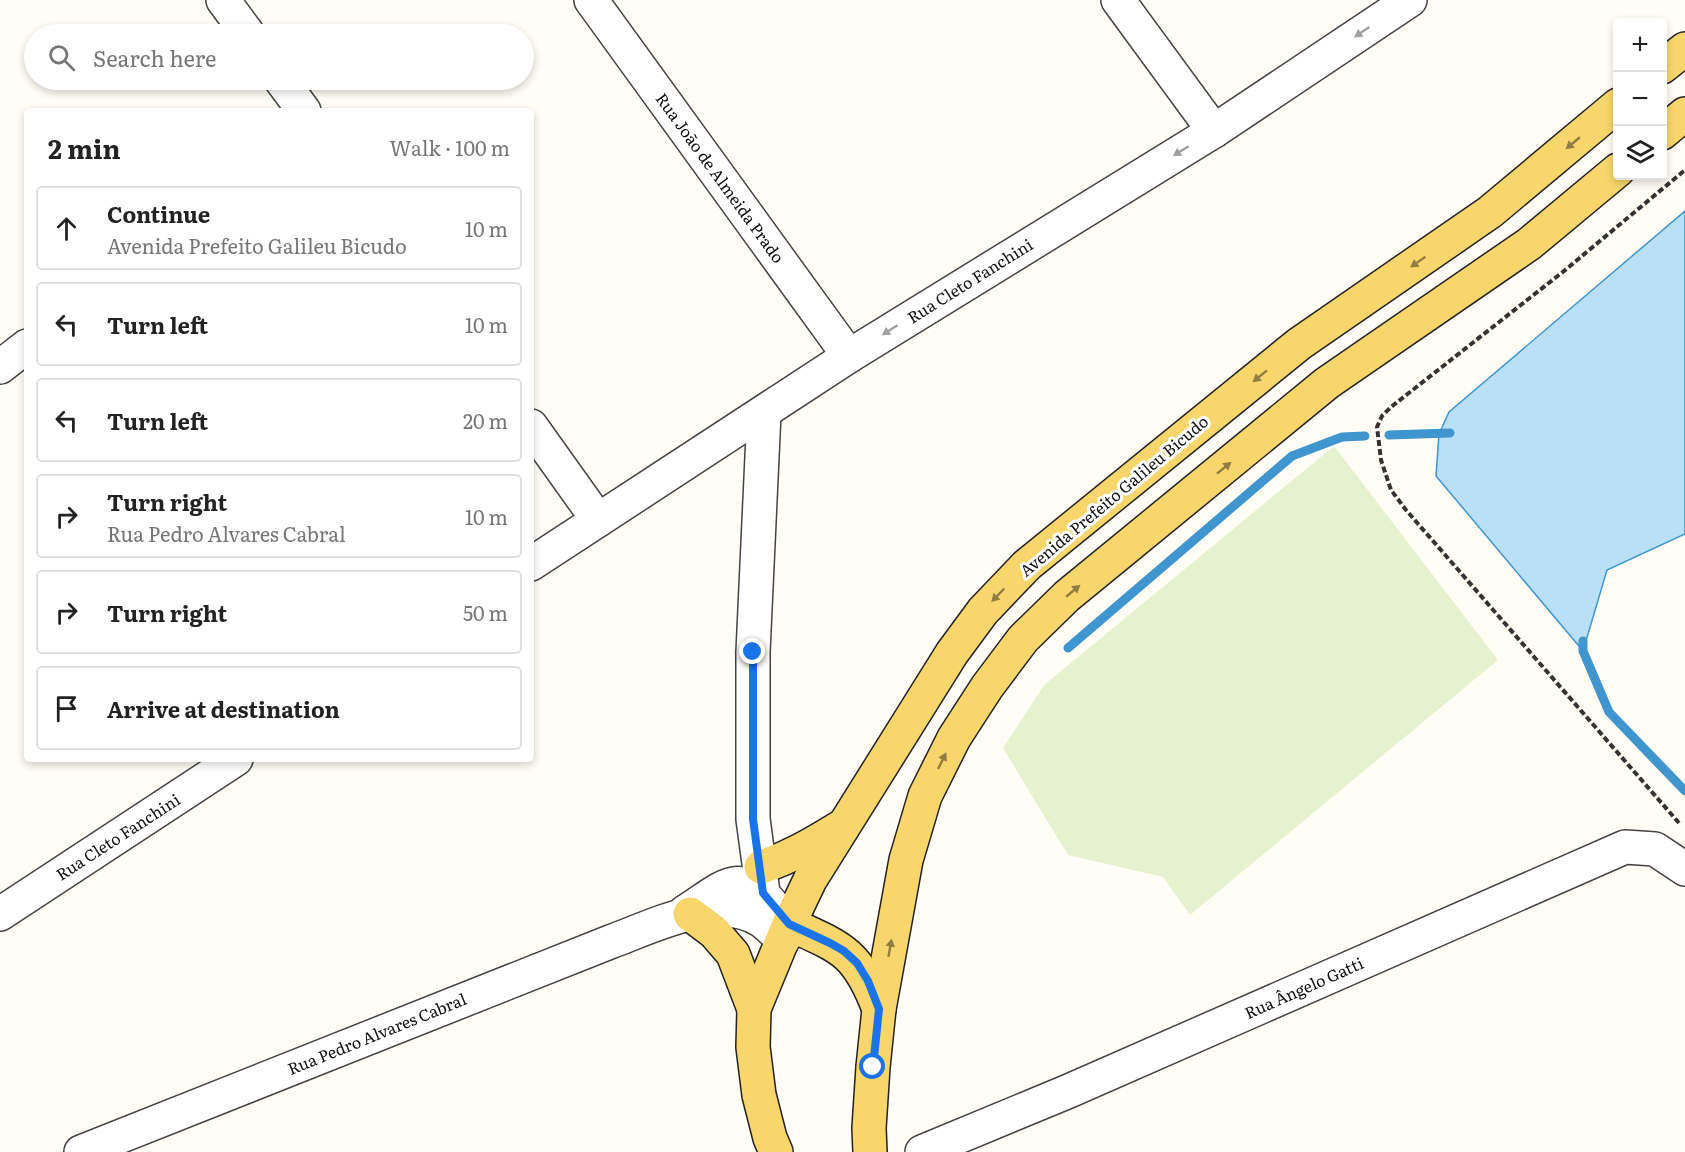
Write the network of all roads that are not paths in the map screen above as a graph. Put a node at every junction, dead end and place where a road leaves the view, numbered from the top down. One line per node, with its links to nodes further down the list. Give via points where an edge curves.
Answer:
1 (223, 0): 5 (street)
2 (591, 0): 16 (street, Rua João de Almeida Prado)
3 (1118, 0): 13 (street)
4 (1410, 0): 13 (street, Rua Cleto Fanchini, one-way to 13)
5 (241, 24)
6 (1685, 49): 7 (main road)
7 (1667, 64)
8 (288, 90): 9 (street)
9 (302, 108)
10 (1613, 108): 24 (main road, Avenida Prefeito Galileu Bicudo, one-way to 24, via 1490,212 1299,344 1027,565 983,611 952,653)
11 (1685, 114): 12 (main road)
12 (1667, 129)
13 (1214, 131): 16 (street, Rua Cleto Fanchini, one-way to 16)
14 (1613, 173): 31 (main road, one-way to 14, via 906,860 925,796 954,738 1023,639 1067,596 1327,383 1529,244)
15 (24, 348): 17 (street)
16 (849, 356): 18 (street, Rua Cleto Fanchini)
17 (0, 367)
18 (764, 413): 20 (street, Rua Cleto Fanchini); 23 (street, via 753,652)
19 (534, 430): 20 (street)
20 (598, 520): 21 (street, Rua Cleto Fanchini)
21 (534, 562)
22 (231, 762): 28 (street, Rua Cleto Fanchini)
23 (753, 819): 26 (street); 27 (street)
24 (845, 824): 26 (main road, via 783,860); 29 (main road, Avenida Prefeito Galileu Bicudo, via 810,880)
25 (1684, 866): 35 (street, Rua Ângelo Gatti, via 1655,849 1625,847)
26 (762, 880): 27 (street, via 746,883); 29 (street)
27 (706, 912): 29 (street, via 737,911); 30 (main road, via 733,954); 32 (street, Rua Pedro Alvares Cabral, via 610,942)
28 (0, 914)
29 (786, 932): 30 (main road, Avenida Prefeito Galileu Bicudo); 31 (main road, via 830,943 844,951 868,981)
30 (754, 1009): 33 (main road, Avenida Prefeito Galileu Bicudo, via 753,1047 759,1095)
31 (879, 1009): 34 (main road)
32 (81, 1152)
33 (776, 1152)
34 (870, 1152)
35 (922, 1152)

